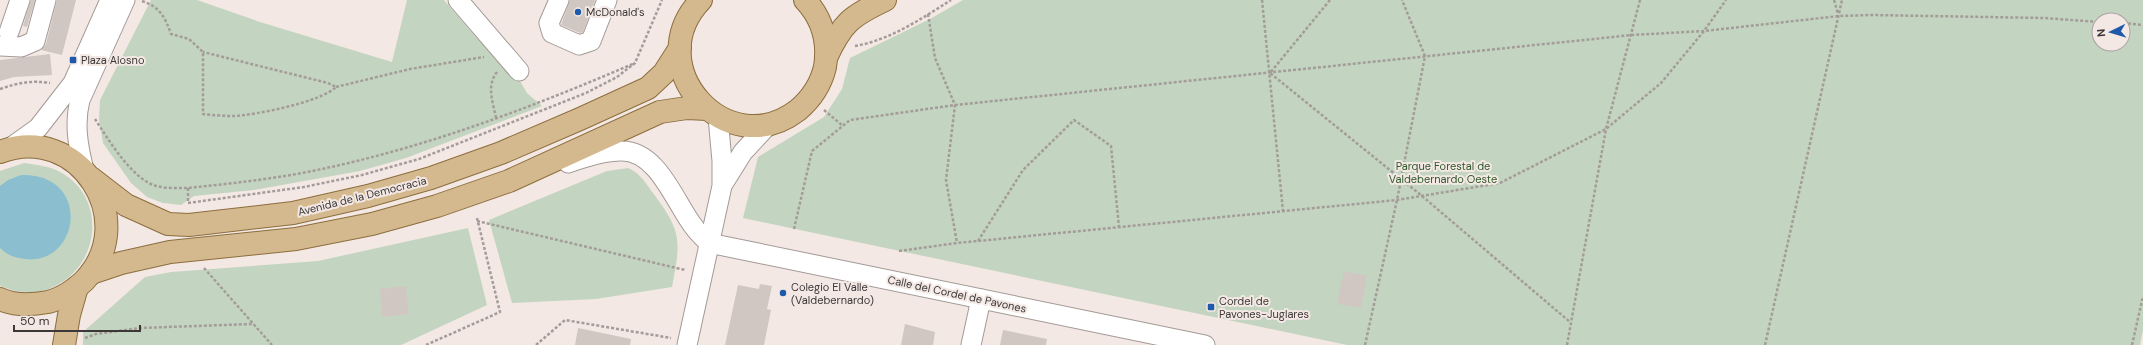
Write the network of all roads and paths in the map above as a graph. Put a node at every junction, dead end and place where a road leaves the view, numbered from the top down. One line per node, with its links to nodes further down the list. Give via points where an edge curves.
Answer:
1 (20, 0): 28 (street)
2 (46, 0): 28 (street, via 35,41 21,47)
3 (110, 0): 50 (street, via 74,83 38,128)
4 (125, 0): 51 (street, via 80,100 76,127 78,147)
5 (142, 0): 31 (path, via 157,7 166,18 171,34 189,39)
6 (458, 0): 37 (street)
7 (559, 0): 8 (street, via 549,23 552,33 579,46 591,41)
8 (607, 0)
9 (662, 0): 35 (path)
10 (701, 0): 30 (main road, via 688,18)
11 (805, 0): 34 (main road, via 822,27)
12 (885, 0): 34 (main road, via 857,13 848,21 836,36)
13 (951, 0): 21 (path)
14 (1262, 0): 38 (path)
15 (1330, 0): 38 (path)
16 (1402, 0): 32 (path)
17 (1640, 0): 27 (path)
18 (1726, 0): 26 (path)
19 (1834, 0): 22 (path)
20 (1842, 0): 22 (path)
21 (928, 14): 29 (path, via 873,42); 42 (path, via 935,58)
22 (1839, 16): 23 (path, via 2036,18); 26 (path); 83 (path)
23 (2091, 21)
24 (2131, 24): 25 (path)
25 (2143, 25)
26 (1704, 31): 27 (path); 49 (path, via 1661,83)
27 (1632, 35): 32 (path); 49 (path)
28 (5, 39)
29 (852, 46)
30 (680, 48): 44 (main road, via 686,82 698,100); 51 (main road, Avenida de la Democracia, via 664,73 648,88 502,153 431,178 293,213 168,224 126,205)
31 (203, 52): 40 (path); 40 (path, via 203,114 233,116 264,112 332,92)
32 (1426, 56): 38 (path); 52 (path)
33 (486, 57): 40 (path, via 410,69)
34 (826, 58): 47 (main road, via 821,80 809,98 793,114)
35 (635, 63): 46 (path, via 546,101); 55 (path, via 617,77 586,93 419,159 304,187 188,203)
36 (499, 70): 46 (path, via 490,85)
37 (519, 71)
38 (1270, 73): 42 (path); 52 (path); 58 (path)
39 (54, 84): 41 (path, via 41,81 17,83)
40 (336, 87)
41 (0, 89)
42 (955, 105): 48 (path, via 850,120); 63 (path, via 946,180)
43 (823, 109): 48 (path)
44 (713, 113): 47 (main road, via 745,125); 53 (main road, via 687,108 660,112); 54 (street, via 722,161)
45 (94, 117): 55 (path, via 126,163 151,184)
46 (496, 118): 55 (path, via 357,161 253,181)
47 (770, 123): 54 (street, via 743,152)
48 (844, 126): 60 (path, via 812,151)
49 (1606, 129): 56 (path, via 1500,183); 71 (path)
50 (5, 150): 51 (main road, Avenida de la Democracia, via 36,147 62,154)
51 (87, 174): 67 (main road, via 103,203 106,236 101,256)
52 (1401, 179): 56 (path); 57 (path)
53 (509, 181): 62 (street, via 597,154 623,150 631,152 640,155 658,171 694,228); 67 (main road, via 437,206 372,224 296,238 170,252 121,263)
54 (722, 186): 62 (street)
55 (188, 188)
56 (1422, 196): 57 (path); 71 (path)
57 (1397, 200): 58 (path); 81 (path)
58 (1283, 211): 59 (path)
59 (1119, 227): 61 (path); 61 (path, via 1111,146 1074,120 1023,170)
60 (794, 229)
61 (977, 241): 63 (path)
62 (709, 243): 70 (street, Calle del Cordel de Pavones); 73 (street)
63 (957, 243): 64 (path)
64 (899, 251)
65 (200, 264): 72 (path)
66 (686, 270): 77 (path, via 477,219 500,312)
67 (84, 280): 69 (main road, via 55,300 30,305); 74 (main road, via 68,315)
68 (2143, 296): 84 (path)
69 (0, 299)
70 (981, 299): 75 (street, Calle del Cordel de Pavones); 79 (street)
71 (1570, 322): 82 (path)
72 (252, 324): 74 (path, via 140,328 96,334); 76 (path)
73 (679, 341): 78 (path, via 565,320)
74 (73, 342)
75 (1176, 342): 80 (street, Calle del Cordel de Pavones)
76 (272, 345)
77 (426, 345)
78 (536, 345)
79 (971, 345)
80 (1205, 345)
81 (1365, 345)
82 (1567, 345)
83 (1765, 345)
84 (2132, 345)

